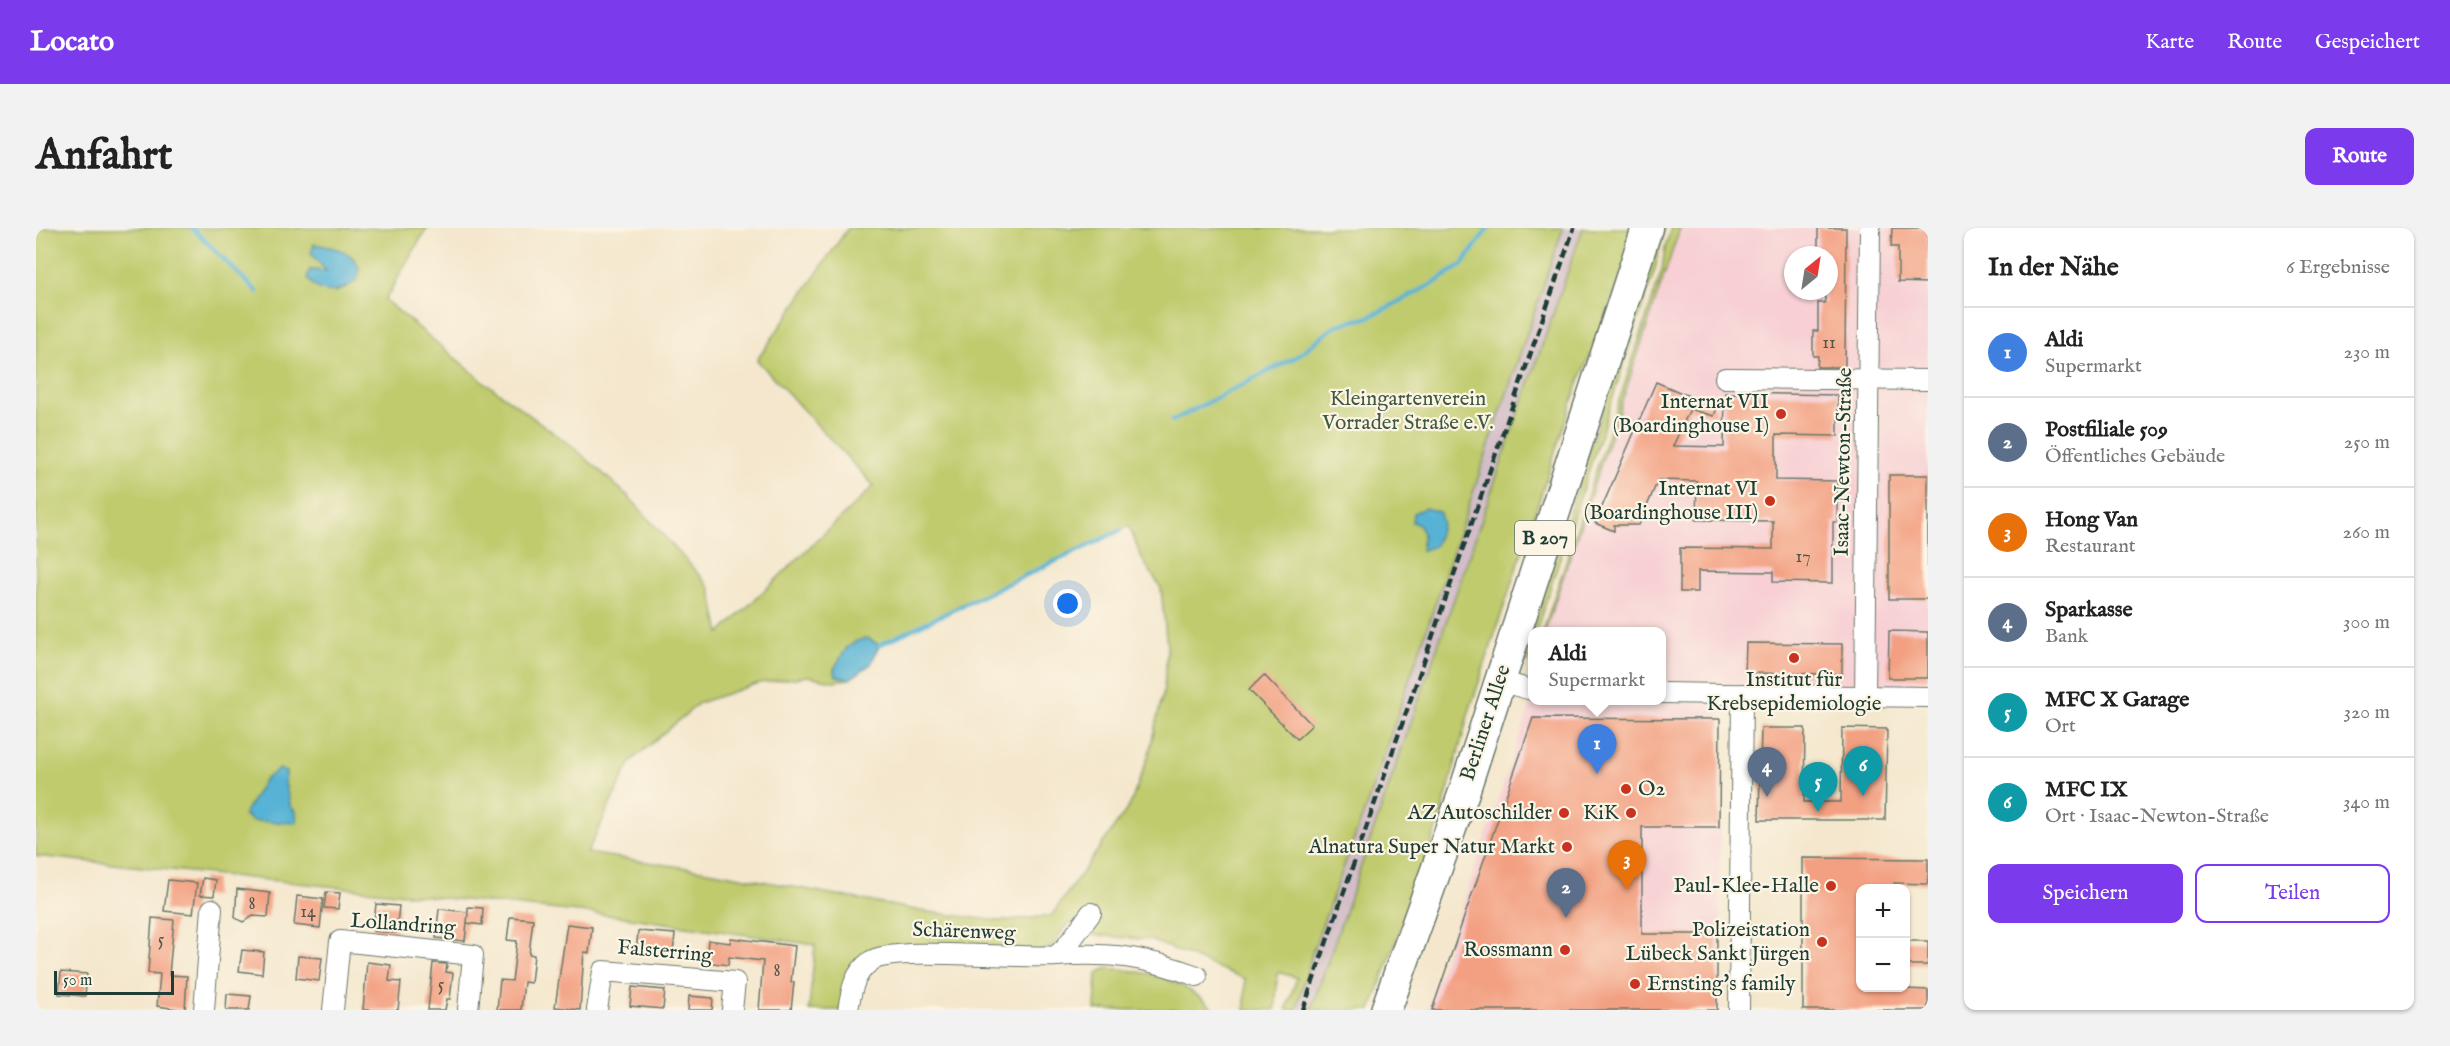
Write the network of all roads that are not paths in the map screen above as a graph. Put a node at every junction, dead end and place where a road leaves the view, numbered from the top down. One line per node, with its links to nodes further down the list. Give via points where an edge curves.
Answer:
1 (1647, 228): 6 (main road, Berliner Allee / B 207)
2 (1870, 228): 4 (street, Isaac-Newton-Straße)
3 (1725, 378): 4 (street)
4 (1869, 380): 5 (street); 10 (street, Isaac-Newton-Straße)
5 (1928, 380)
6 (1499, 681): 7 (street); 22 (main road, Berliner Allee / B 207)
7 (1528, 689)
8 (1666, 693): 9 (street)
9 (1742, 694): 10 (street); 23 (street)
10 (1865, 697): 11 (street)
11 (1928, 697)
12 (212, 909): 16 (street)
13 (1091, 913): 14 (street)
14 (1056, 956): 15 (street, Schärenweg, via 1110,954 1165,964); 21 (street, Schärenweg, via 888,954 870,961 857,975)
15 (1197, 976)
16 (204, 1010)
17 (333, 1010): 18 (street, Lollandring, via 340,941 473,955)
18 (468, 1010)
19 (597, 1010): 20 (street, Falsterring, via 603,971 735,982)
20 (732, 1010)
21 (848, 1010)
22 (1386, 1010)
23 (1739, 1010)

